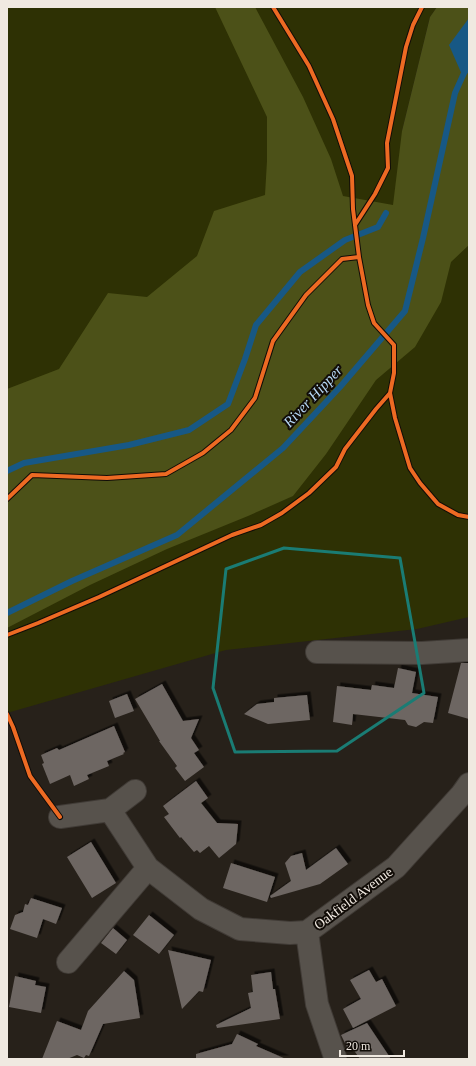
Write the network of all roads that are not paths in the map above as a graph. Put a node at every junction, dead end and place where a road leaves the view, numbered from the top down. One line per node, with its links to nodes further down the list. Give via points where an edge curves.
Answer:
1 (469, 650): 2 (street, via 422,653)
2 (316, 652)
3 (135, 791): 5 (street)
4 (467, 793): 8 (street, Oakfield Avenue, via 396,867)
5 (110, 810): 6 (street); 7 (street, Oakfield Avenue)
6 (60, 817)
7 (148, 868): 8 (street, Oakfield Avenue, via 201,909 240,930); 9 (street)
8 (307, 932): 10 (street, via 318,1004)
9 (68, 962)
10 (335, 1057)

